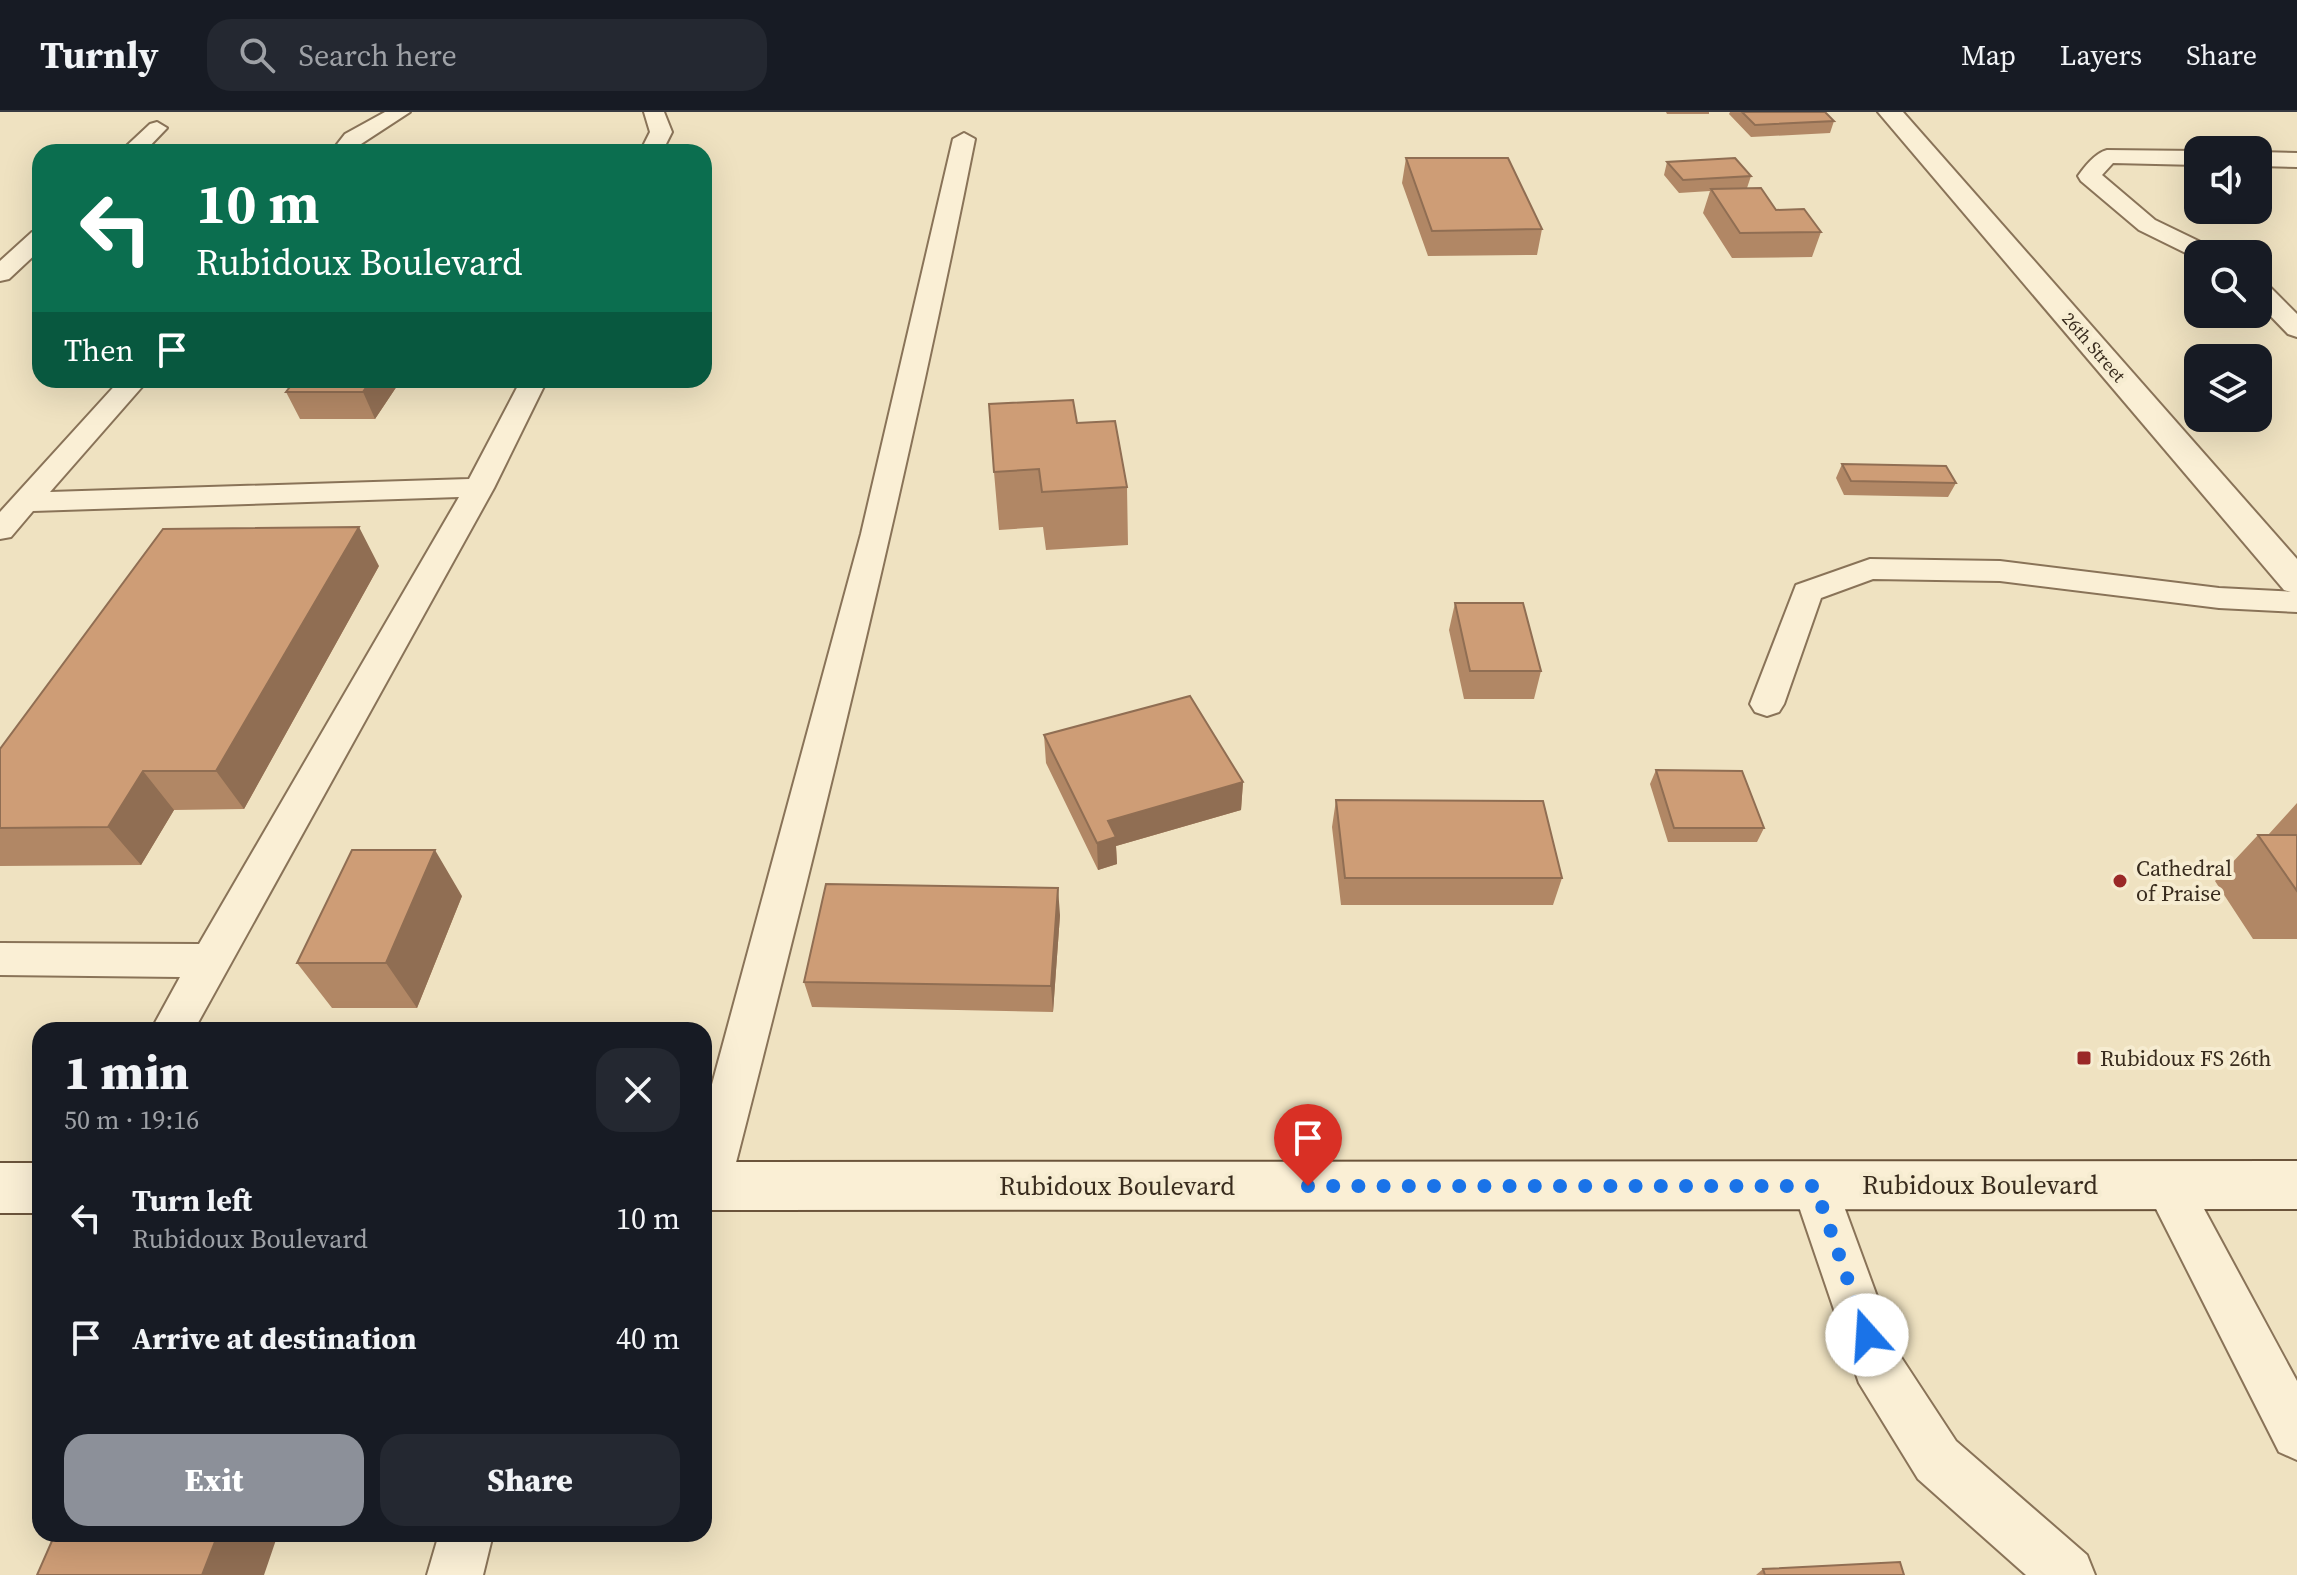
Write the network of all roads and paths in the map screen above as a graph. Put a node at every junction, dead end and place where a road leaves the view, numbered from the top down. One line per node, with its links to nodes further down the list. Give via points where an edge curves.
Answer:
1 (400, 112): 7 (lane)
2 (654, 112): 8 (lane, via 661,132)
3 (1890, 112): 22 (street, 26th Street)
4 (157, 128): 6 (lane)
5 (964, 139): 28 (lane, via 924,335 825,747)
6 (140, 144)
7 (349, 144)
8 (655, 144)
9 (2184, 158): 12 (lane, via 2107,156 2089,176 2147,225)
10 (2272, 159): 11 (lane)
11 (2297, 160)
12 (2184, 243)
13 (32, 244): 14 (lane)
14 (0, 274)
15 (2272, 303): 16 (lane)
16 (2297, 329)
17 (128, 388): 20 (lane)
18 (530, 388): 19 (lane)
19 (479, 488): 20 (lane); 26 (lane)
20 (25, 502): 21 (lane)
21 (0, 530)
22 (2297, 582)
23 (2297, 602): 24 (lane, via 2219,598 2000,571 1870,569 1807,592)
24 (1767, 704)
25 (0, 959): 26 (lane)
26 (211, 961): 27 (lane)
27 (177, 1022)
28 (712, 1164)
29 (2167, 1185): 30 (street, Rubidoux Boulevard); 32 (street, Rubidoux Boulevard); 35 (lane)
30 (2297, 1185)
31 (712, 1186): 32 (street, Rubidoux Boulevard)
32 (1815, 1186): 38 (lane, via 1877,1365 1937,1460)
33 (0, 1188): 34 (street)
34 (32, 1188)
35 (2297, 1434)
36 (464, 1542): 37 (lane)
37 (455, 1575)
38 (2067, 1575)

